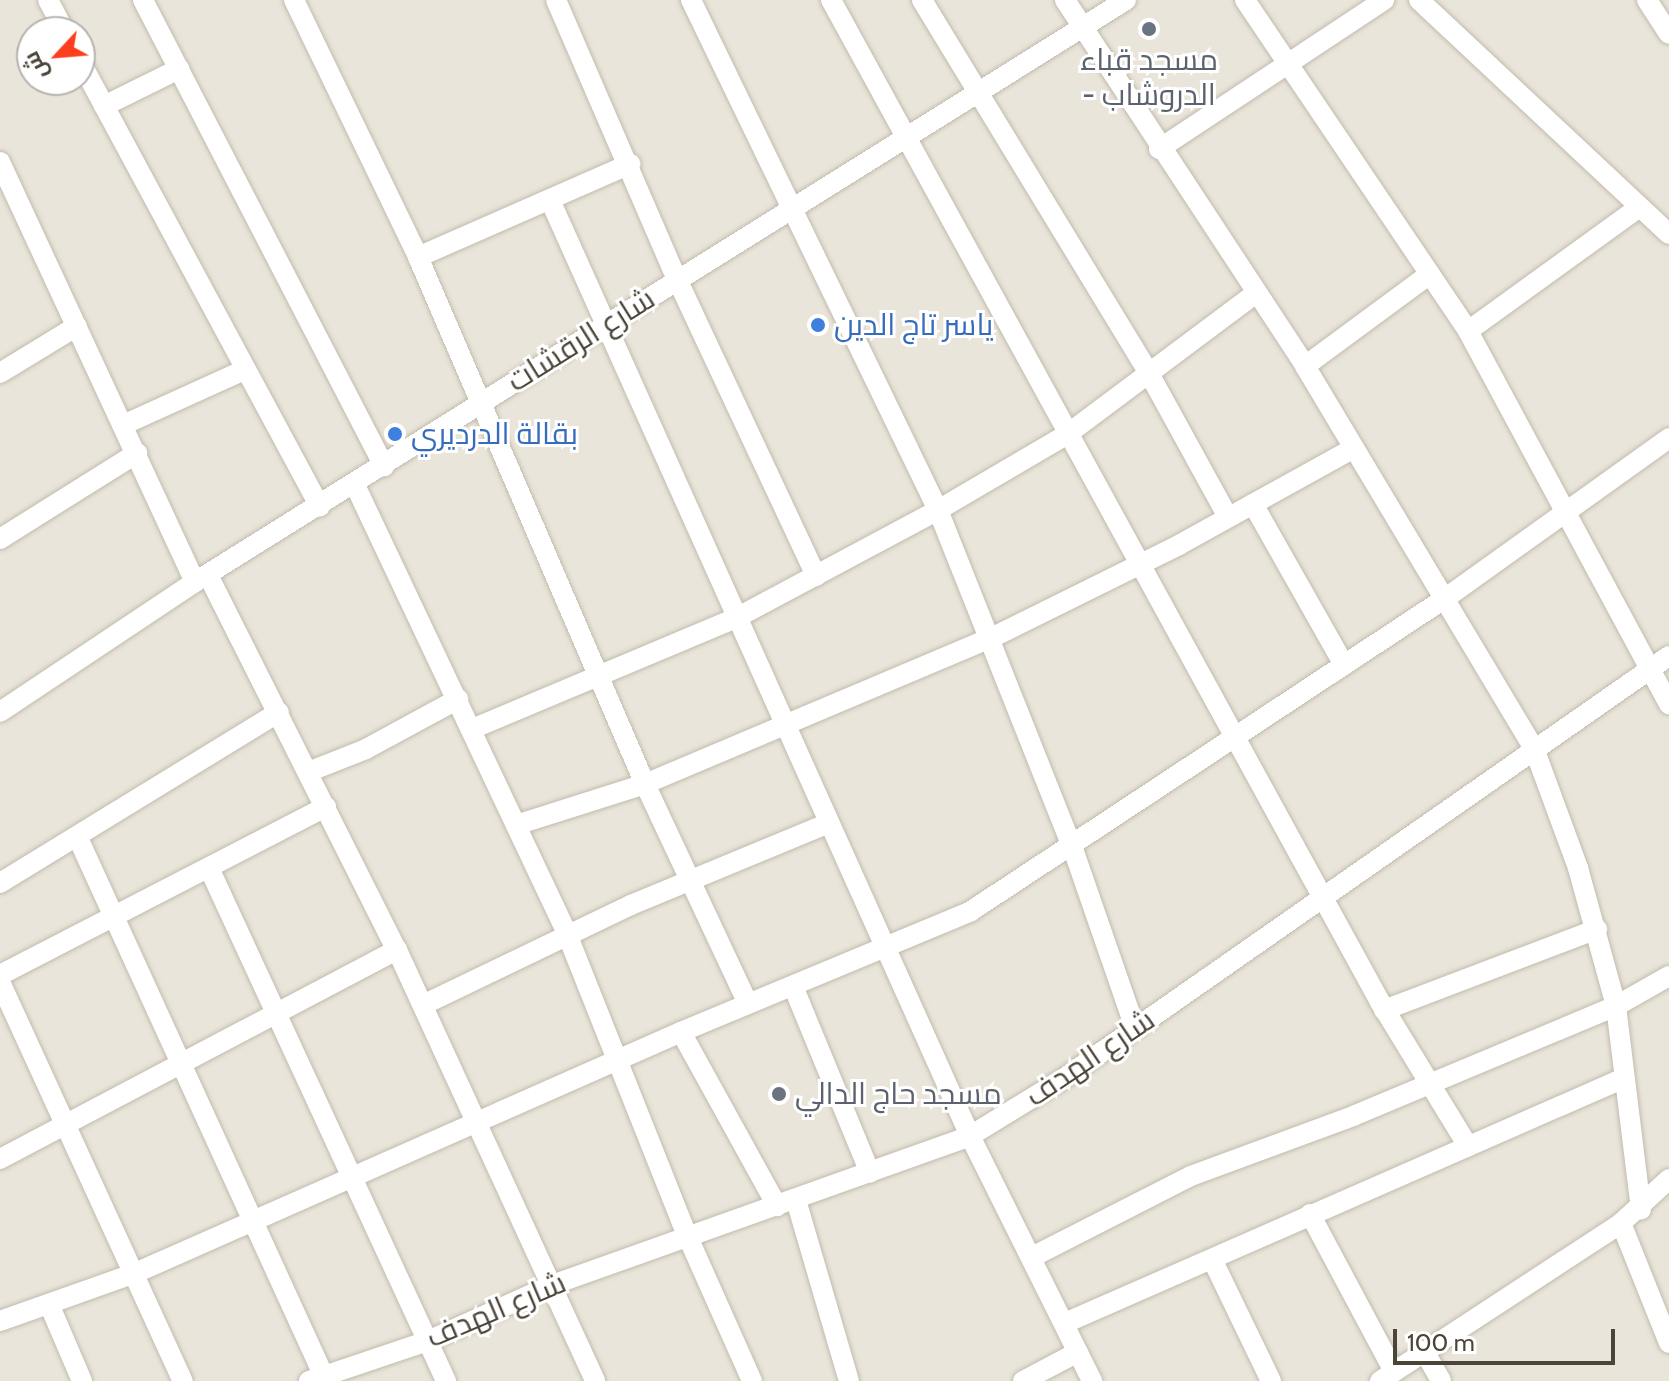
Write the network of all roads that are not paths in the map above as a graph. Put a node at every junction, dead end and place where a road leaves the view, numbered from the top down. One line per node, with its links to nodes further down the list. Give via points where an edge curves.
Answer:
1 (143, 0): 16 (street)
2 (294, 0): 28 (street)
3 (556, 0): 23 (street)
4 (691, 0): 25 (street)
5 (831, 0): 20 (street)
6 (922, 0): 18 (street)
7 (1065, 0): 13 (street)
8 (1126, 0): 13 (street, شارع الرقشات)
9 (1245, 0): 15 (street)
10 (1384, 0): 15 (street)
11 (1419, 0): 26 (street)
12 (1647, 0): 14 (street)
13 (1082, 29): 18 (street, شارع الرقشات); 21 (street)
14 (1669, 34)
15 (1288, 66): 21 (street); 29 (street)
16 (179, 69): 19 (street); 45 (street)
17 (96, 91): 19 (street)
18 (976, 95): 20 (street, شارع الرقشات); 38 (street)
19 (104, 106): 36 (street)
20 (908, 137): 25 (street, شارع الرقشات); 41 (street)
21 (1159, 149): 31 (street)
22 (0, 162): 33 (street)
23 (630, 164): 24 (street); 30 (street)
24 (550, 200): 28 (street); 32 (street)
25 (795, 205): 30 (street, شارع الرقشات); 50 (street)
26 (1639, 207): 27 (street); 34 (street)
27 (1669, 234)
28 (418, 257): 39 (street)
29 (1430, 274): 34 (street); 35 (street)
30 (677, 279): 32 (street, شارع الرقشات); 54 (street)
31 (1255, 294): 35 (street); 38 (street)
32 (607, 323): 39 (street, شارع الرقشات); 57 (street)
33 (77, 326): 37 (street); 40 (street)
34 (1468, 331): 49 (street)
35 (1305, 366): 43 (street)
36 (244, 370): 40 (street); 48 (street)
37 (0, 373)
38 (1151, 377): 41 (street); 51 (street)
39 (480, 404): 45 (street, شارع الرقشات); 62 (street)
40 (123, 425): 44 (street)
41 (1069, 433): 50 (street); 53 (street)
42 (1669, 438): 49 (street)
43 (1354, 448): 47 (street); 56 (street)
44 (137, 453): 52 (street); 55 (street)
45 (384, 466): 46 (street, شارع الرقشات)
46 (355, 485): 48 (street, شارع الرقشات); 63 (street)
47 (1253, 504): 51 (street); 60 (street)
48 (320, 507): 55 (street, شارع الرقشات)
49 (1568, 509): 56 (street); 61 (street)
50 (938, 510): 54 (street); 58 (street)
51 (1228, 517): 53 (street)
52 (0, 539)
53 (1141, 564): 58 (street); 69 (street)
54 (816, 576): 57 (street)
55 (202, 579): 65 (street, شارع الرقشات); 66 (street)
56 (1447, 597): 60 (street); 70 (street)
57 (736, 618): 62 (street); 67 (street)
58 (991, 638): 67 (street); 77 (street)
59 (1669, 656): 61 (street, شارع الهدف)
60 (1344, 665): 69 (street)
61 (1650, 670): 64 (street); 70 (street, شارع الهدف)
62 (600, 678): 68 (street); 72 (street)
63 (458, 699): 68 (street); 71 (street, via 399,733)
64 (1669, 704)
65 (0, 712)
66 (279, 712): 71 (street); 76 (street)
67 (788, 724): 72 (street); 74 (street)
68 (472, 729): 75 (street)
69 (1233, 736): 77 (street); 81 (street)
70 (1535, 751): 81 (street, شارع الهدف); 83 (street)
71 (308, 772): 73 (street)
72 (645, 784): 75 (street); 79 (street)
73 (326, 807): 78 (street); 86 (street)
74 (829, 823): 79 (street); 85 (street)
75 (516, 825): 84 (street)
76 (78, 838): 80 (street); 82 (street)
77 (1072, 846): 85 (street, via 971,911); 96 (street)
78 (209, 868): 82 (street); 95 (street)
79 (693, 882): 84 (street); 91 (street)
80 (0, 883)
81 (1322, 896): 94 (street); 96 (street, شارع الهدف)
82 (112, 920): 87 (street); 99 (street)
83 (1597, 929): 93 (street); 94 (street)
84 (567, 934): 92 (street); 98 (street)
85 (886, 948): 90 (street); 104 (street)
86 (397, 950): 92 (street); 95 (street)
87 (0, 975)
88 (1669, 976): 93 (street)
89 (0, 982): 103 (street)
90 (793, 986): 91 (street); 107 (street)
91 (748, 1004): 97 (street)
92 (423, 1005): 102 (street)
93 (1616, 1006): 100 (street); 101 (street)
94 (1384, 1010): 101 (street)
95 (276, 1015): 99 (street); 108 (street)
96 (1135, 1028): 104 (street, شارع الهدف)
97 (681, 1032): 98 (street); 111 (street)
98 (621, 1058): 102 (street); 115 (street)
99 (183, 1066): 103 (street); 113 (street)
100 (1622, 1079): 105 (street); 110 (street)
101 (1429, 1084): 105 (street); 116 (street, via 1191,1176)
102 (477, 1121): 108 (street); 119 (street)
103 (66, 1124): 106 (street); 118 (street)
104 (970, 1136): 107 (street, شارع الهدف); 116 (street)
105 (1468, 1146): 112 (street)
106 (0, 1159)
107 (870, 1173): 111 (street, شارع الهدف)
108 (355, 1176): 113 (street); 123 (street)
109 (1669, 1179): 110 (street)
110 (1653, 1196): 114 (street)
111 (786, 1203): 115 (street, شارع الهدف); 129 (street)
112 (1310, 1214): 117 (street); 127 (street)
113 (252, 1223): 118 (street); 128 (street)
114 (1621, 1223): 124 (street); 125 (street)
115 (687, 1235): 119 (street, شارع الهدف); 134 (street)
116 (1032, 1257): 122 (street)
117 (1212, 1259): 122 (street); 137 (street)
118 (133, 1274): 120 (street); 131 (street)
119 (552, 1285): 123 (street, شارع الهدف); 133 (street)
120 (49, 1304): 121 (street); 130 (street)
121 (0, 1321)
122 (1065, 1323): 126 (street)
123 (428, 1341): 128 (street, شارع الهدف); 132 (street)
124 (1669, 1343)
125 (1424, 1351): 127 (street); 138 (street)
126 (1078, 1352): 135 (street); 136 (street)
127 (1387, 1376)
128 (319, 1379)
129 (843, 1379)
130 (82, 1381)
131 (183, 1381)
132 (446, 1381)
133 (595, 1381)
134 (752, 1381)
135 (1023, 1381)
136 (1092, 1381)
137 (1271, 1381)
138 (1441, 1381)

